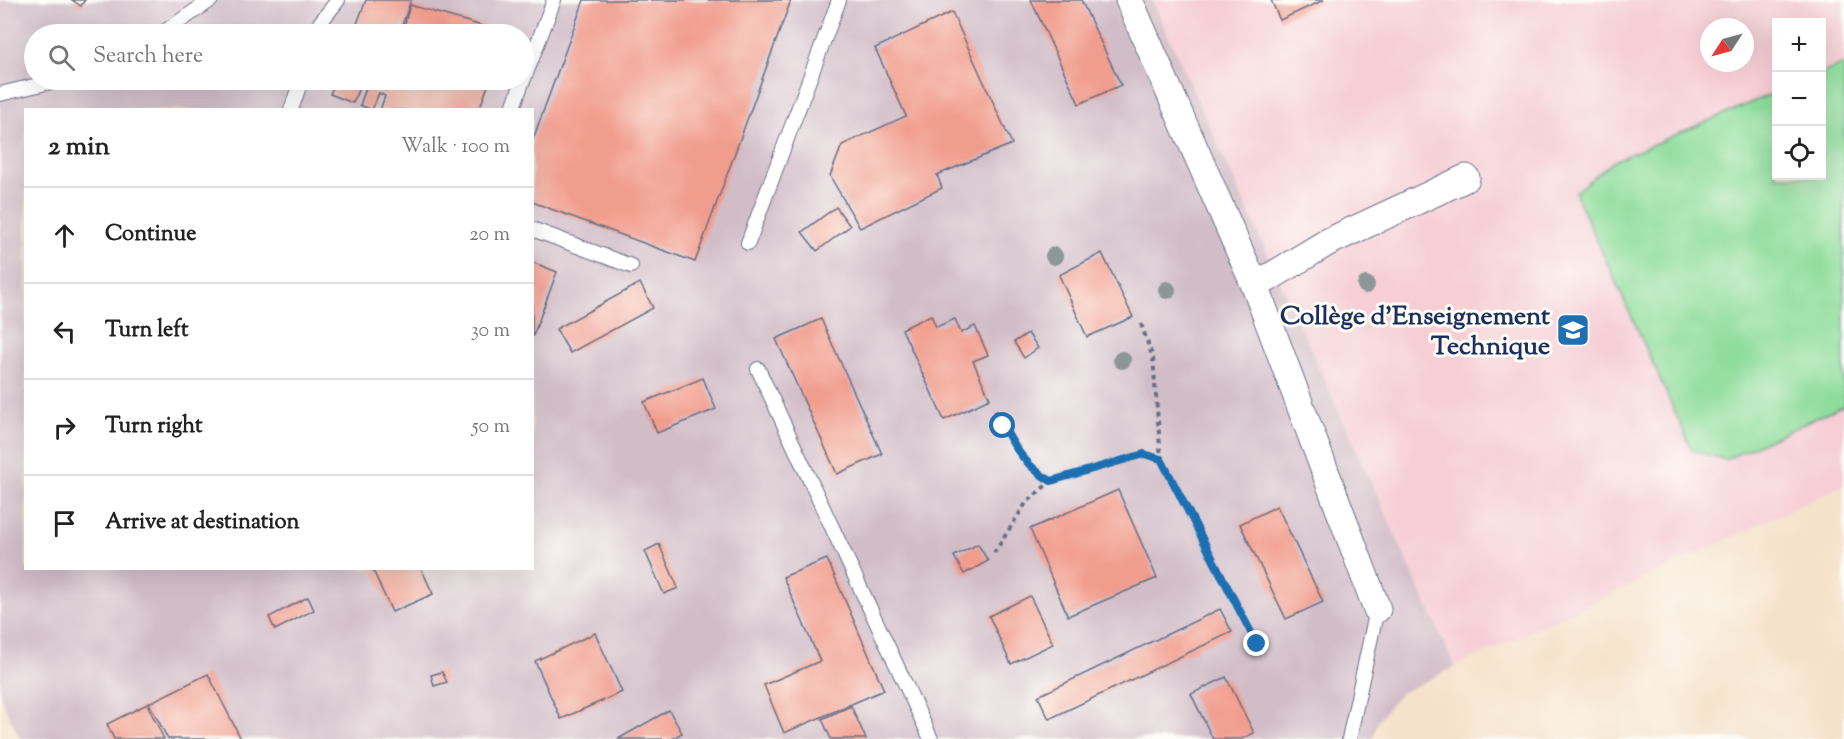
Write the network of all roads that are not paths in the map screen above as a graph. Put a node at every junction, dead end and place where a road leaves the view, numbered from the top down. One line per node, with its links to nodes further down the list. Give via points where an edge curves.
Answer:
1 (211, 0): 6 (lane)
2 (338, 0): 7 (lane)
3 (839, 0): 17 (lane)
4 (1129, 0): 19 (street)
5 (553, 1): 8 (lane)
6 (176, 24)
7 (320, 24)
8 (534, 50)
9 (24, 88): 12 (lane)
10 (298, 90): 13 (lane)
11 (519, 90): 14 (lane)
12 (0, 94)
13 (292, 108)
14 (513, 108)
15 (1466, 178): 19 (street, via 1328,242)
16 (534, 230): 18 (lane)
17 (748, 243)
18 (631, 266)
19 (1255, 286): 21 (street)
20 (758, 369): 22 (lane)
21 (1377, 609): 23 (lane)
22 (931, 739)
23 (1349, 739)

